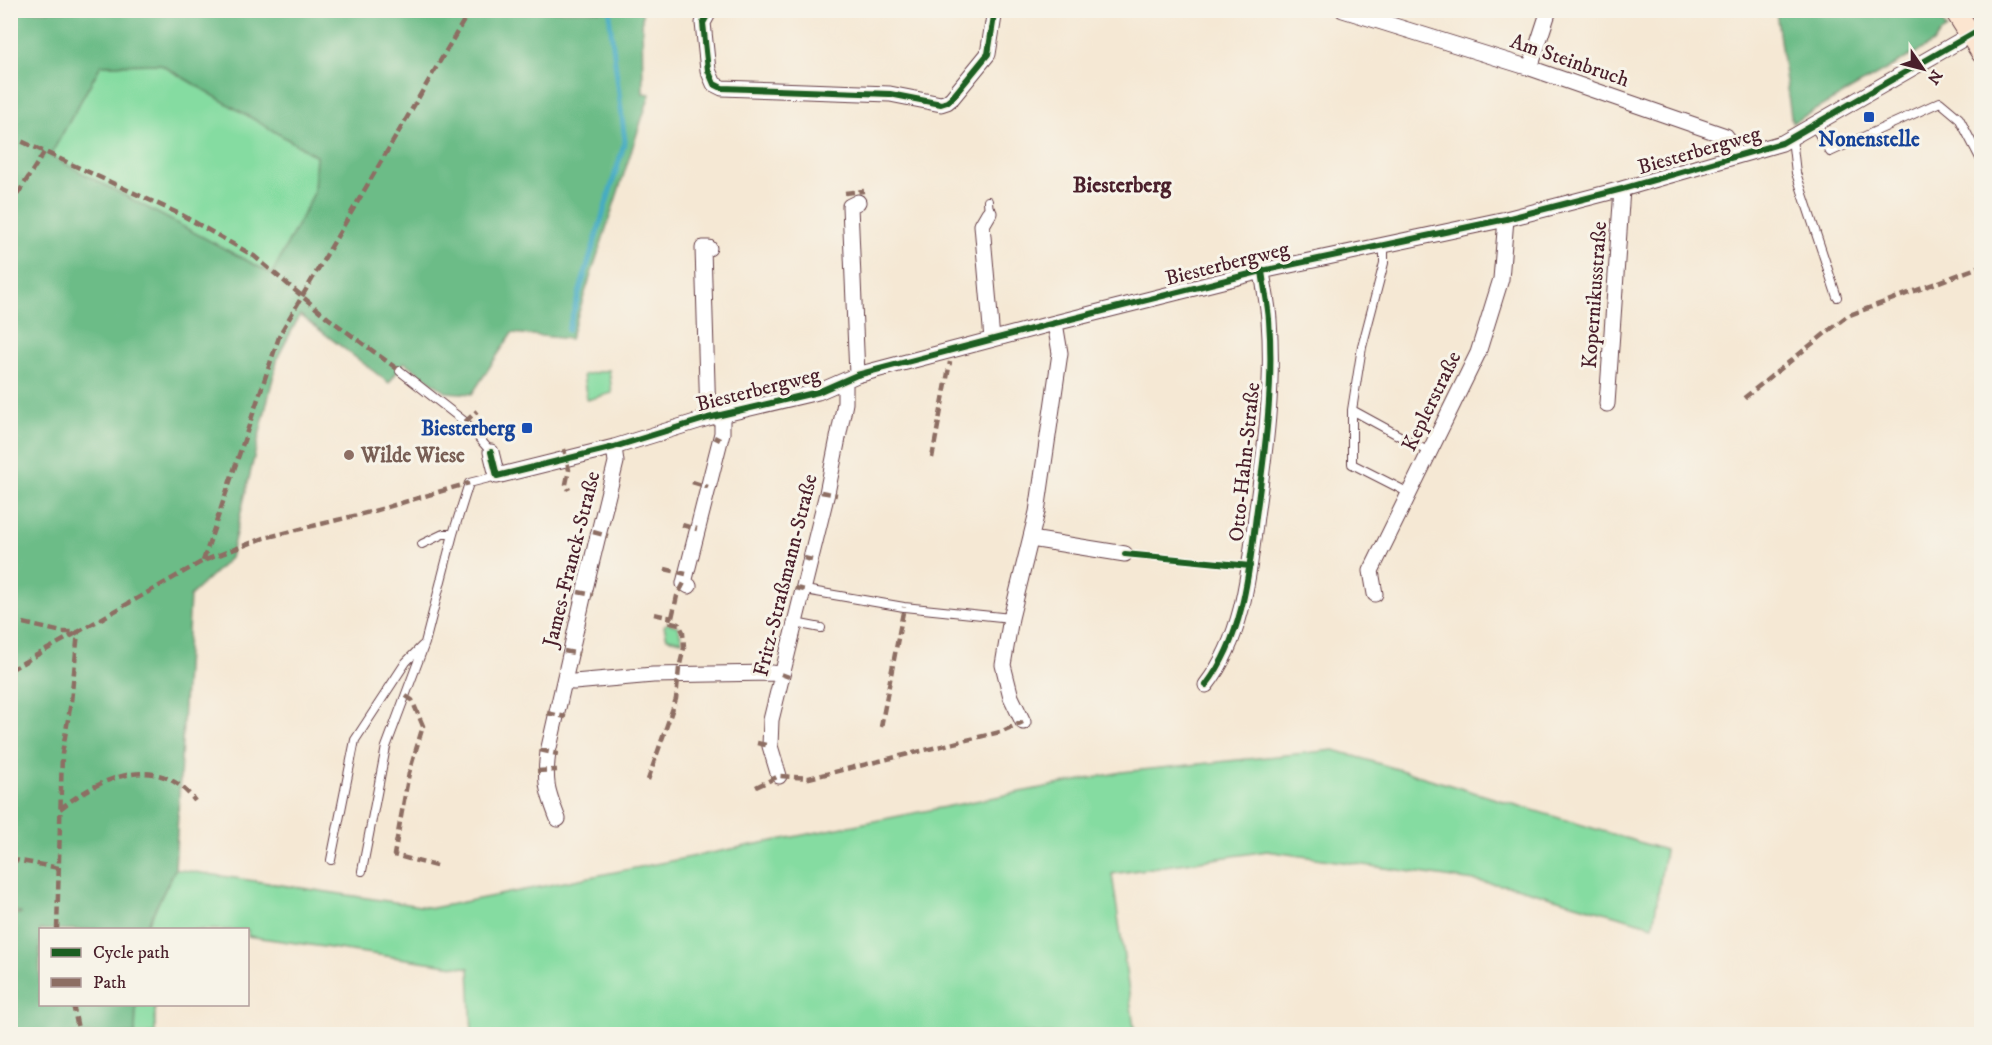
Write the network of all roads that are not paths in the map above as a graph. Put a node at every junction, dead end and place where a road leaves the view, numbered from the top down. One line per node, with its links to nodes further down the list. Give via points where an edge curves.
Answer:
1 (710, 10): 2 (street, via 703,23 708,70 714,84 722,88 890,94 941,104 952,98 988,54)
2 (995, 10)
3 (1343, 10): 8 (street, Am Steinbruch)
4 (1549, 10): 8 (street)
5 (1955, 10): 6 (street)
6 (1976, 31): 7 (street); 9 (street, Biesterbergweg)
7 (1982, 53)
8 (1530, 68): 11 (street, Am Steinbruch, via 1726,136)
9 (1814, 126): 10 (street, Biesterbergweg); 12 (lane, via 1830,152 1940,102 1959,118)
10 (1792, 138): 11 (street, Biesterbergweg); 20 (lane, via 1796,173)
11 (1737, 156): 13 (street, Biesterbergweg)
12 (1982, 162)
13 (1622, 189): 16 (street, Biesterbergweg); 25 (street, Kopernikusstraße)
14 (858, 202): 24 (street, Fritz-Straßmann-Straße, via 850,206)
15 (988, 207): 22 (street, via 982,225)
16 (1506, 219): 17 (street, Biesterbergweg); 30 (street, Keplerstraße, via 1501,279 1478,353)
17 (1384, 244): 19 (street, Biesterbergweg); 26 (lane, via 1384,263 1362,347)
18 (709, 248): 27 (street, via 703,248)
19 (1262, 271): 21 (street, Biesterbergweg); 46 (street, Otto-Hahn-Straße, via 1269,320 1270,371 1250,566 1234,635)
20 (1837, 297)
21 (1055, 323): 22 (street, Biesterbergweg); 34 (street, via 1060,353)
22 (992, 339): 24 (street, Biesterbergweg)
23 (400, 371): 29 (lane, via 465,422)
24 (851, 378): 27 (street, Biesterbergweg, via 818,392); 38 (street, Fritz-Straßmann-Straße)
25 (1607, 404)
26 (1352, 410): 30 (lane); 32 (lane, via 1352,464)
27 (715, 416): 28 (street, Biesterbergweg); 37 (street, via 722,433 684,583)
28 (614, 447): 31 (street, Biesterbergweg); 45 (street, James-Franck-Straße, via 616,462)
29 (491, 452): 31 (street)
30 (1429, 452): 32 (street, Keplerstraße)
31 (497, 476): 33 (lane, Biesterbergweg, via 469,483)
32 (1409, 493): 39 (street, Keplerstraße, via 1371,570)
33 (453, 534): 35 (lane, via 443,534); 43 (lane, Biesterbergweg)
34 (1031, 538): 36 (street); 40 (street)
35 (422, 544)
36 (1125, 554)
37 (689, 586)
38 (805, 590): 40 (lane, via 904,607); 41 (street, Fritz-Straßmann-Straße)
39 (1375, 594)
40 (1011, 618): 47 (street, via 1004,665 1011,697)
41 (795, 623): 42 (lane); 44 (street, Fritz-Straßmann-Straße)
42 (821, 628)
43 (425, 643): 50 (lane, via 406,662 356,740); 51 (lane, Biesterbergweg, via 386,747)
44 (781, 674): 45 (street, via 679,674); 48 (street, Fritz-Straßmann-Straße, via 770,728 770,746)
45 (564, 681): 49 (street, James-Franck-Straße, via 545,770 546,788)
46 (1206, 685)
47 (1023, 722)
48 (779, 777)
49 (558, 819)
50 (331, 860)
51 (362, 871)

